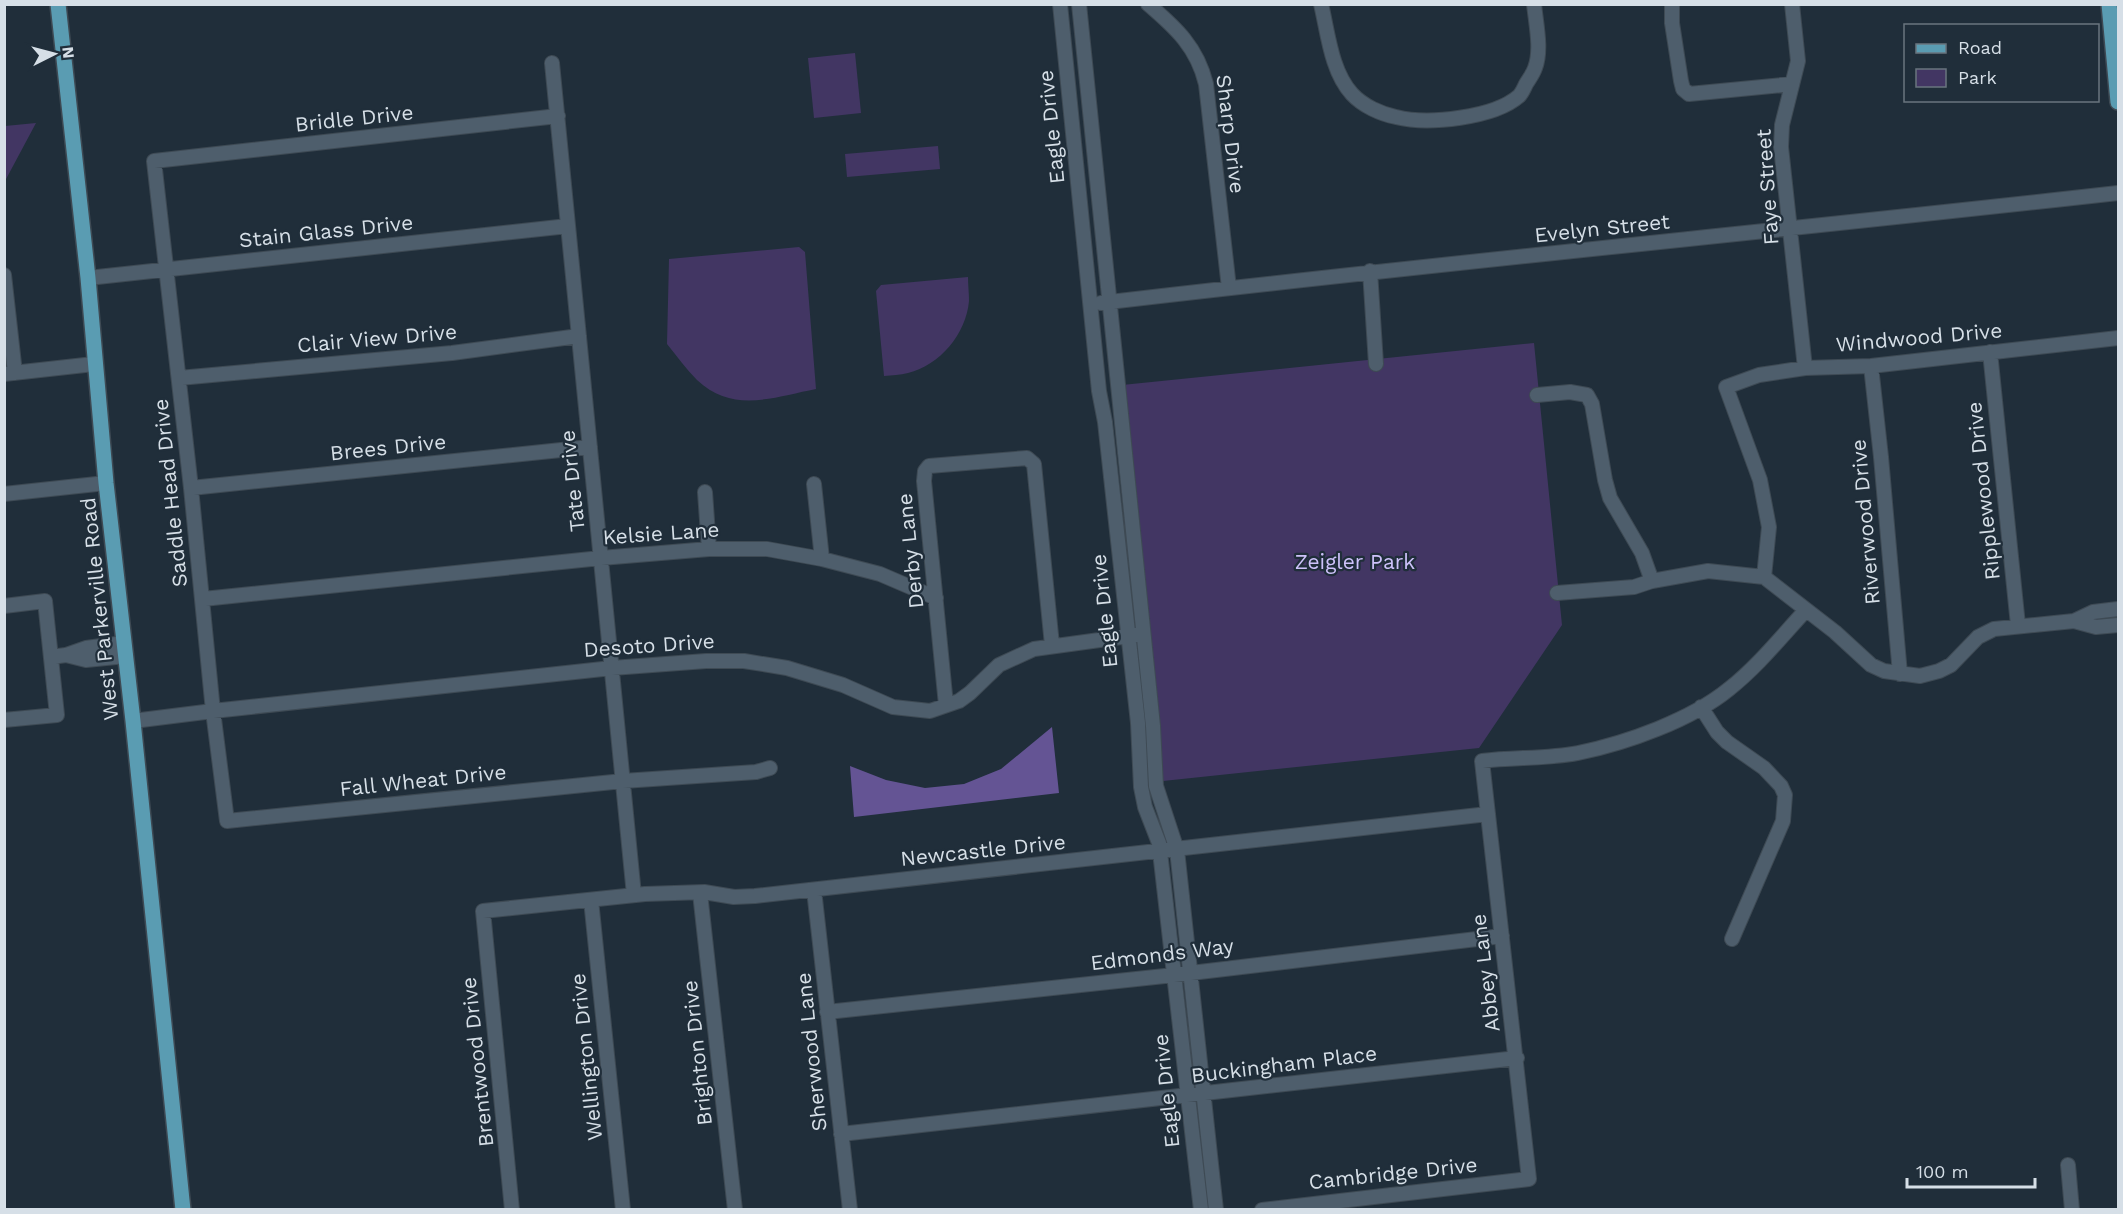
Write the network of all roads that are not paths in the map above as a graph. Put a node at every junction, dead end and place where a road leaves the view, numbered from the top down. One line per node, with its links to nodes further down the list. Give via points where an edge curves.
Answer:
1 (58, 4): 23 (main road, West Parkerville Road)
2 (1060, 4): 15 (street, Eagle Drive)
3 (1079, 4): 14 (street, Eagle Drive)
4 (1148, 4): 24 (street, Sharp Drive, via 1182,36 1201,65)
5 (1321, 4): 6 (street, via 1335,63 1352,94 1372,109 1396,118 1431,120 1483,112 1520,95 1536,67)
6 (1534, 4)
7 (1672, 4): 11 (street, via 1681,81 1689,94)
8 (1792, 4): 11 (street, Faye Street, via 1798,61)
9 (2109, 4): 12 (main road)
10 (552, 63): 13 (street, Tate Drive)
11 (1792, 84): 19 (street, Faye Street, via 1781,147)
12 (2118, 102)
13 (558, 116): 16 (street, Bridle Drive); 18 (street, Tate Drive)
14 (1094, 147): 15 (street); 25 (street, Eagle Drive)
15 (1075, 149): 26 (street, Eagle Drive)
16 (154, 160): 20 (street, Saddle Head Drive)
17 (2118, 193): 19 (street, Evelyn Street)
18 (568, 226): 20 (street, Stain Glass Drive); 27 (street, Tate Drive)
19 (1790, 230): 21 (street, Evelyn Street); 33 (street, Faye Street)
20 (167, 269): 23 (street, Stain Glass Drive); 35 (street, Saddle Head Drive)
21 (1370, 272): 24 (street, Evelyn Street); 31 (street)
22 (4, 275): 34 (street)
23 (88, 278): 30 (main road, West Parkerville Road)
24 (1229, 288): 25 (street, Evelyn Street)
25 (1109, 302): 26 (street, Evelyn Street); 37 (street, Eagle Drive)
26 (1090, 304): 38 (street, Eagle Drive)
27 (579, 336): 35 (street, Clair View Drive, via 452,353); 39 (street, Tate Drive)
28 (2118, 338): 29 (street, Windwood Drive)
29 (1990, 352): 32 (street, Windwood Drive); 60 (street, Ripplewood Drive)
30 (94, 364): 34 (street); 40 (main road, West Parkerville Road)
31 (1376, 364)
32 (1870, 366): 33 (street, Windwood Drive); 67 (street, Riverwood Drive)
33 (1805, 368): 49 (street, Windwood Drive, via 1759,375 1726,387 1760,480 1768,526)
34 (10, 373)
35 (179, 378): 42 (street, Saddle Head Drive)
36 (1538, 395): 50 (street, via 1587,395 1610,498 1642,554)
37 (1119, 396): 38 (street); 52 (street, Eagle Drive)
38 (1100, 398): 45 (street, Eagle Drive)
39 (590, 447): 42 (street, Brees Drive); 47 (street, Tate Drive)
40 (106, 483): 44 (street); 64 (main road, West Parkerville Road)
41 (814, 483): 48 (street)
42 (192, 488): 54 (street, Saddle Head Drive)
43 (705, 492): 46 (street)
44 (4, 494)
45 (1115, 516): 52 (street, via 1128,566 1131,597); 62 (street, Eagle Drive)
46 (709, 549): 47 (street, Kelsie Lane); 48 (street, Kelsie Lane, via 767,549)
47 (601, 558): 54 (street, Kelsie Lane); 66 (street, Tate Drive)
48 (822, 559): 53 (street, Kelsie Lane, via 880,574)
49 (1764, 577): 50 (street, via 1708,571); 56 (street)
50 (1652, 581): 51 (street, via 1634,587)
51 (1557, 593)
52 (1140, 597): 61 (street, Eagle Drive)
53 (936, 598): 63 (street, Derby Lane, via 925,471 941,464 1027,458 1034,464 1036,475); 68 (street, Derby Lane)
54 (202, 599): 70 (street, Saddle Head Drive)
55 (4, 606): 65 (street, via 45,601)
56 (1806, 609): 67 (street, via 1871,665); 69 (street, via 1754,667)
57 (2118, 609): 58 (street, via 2093,612)
58 (2074, 621): 59 (street, via 2096,627); 60 (street)
59 (2118, 625)
60 (2018, 626): 67 (street, via 1994,629 1978,637 1951,665 1939,671 1920,676)
61 (1144, 634): 62 (street, Desoto Drive); 75 (street, Eagle Drive)
62 (1128, 636): 63 (street, Desoto Drive); 76 (street, Eagle Drive)
63 (1052, 645): 68 (street, Desoto Drive, via 999,664 970,693)
64 (125, 649): 65 (street, via 86,660); 72 (main road, West Parkerville Road)
65 (51, 657): 71 (street, via 57,715)
66 (612, 668): 68 (street, Desoto Drive, via 744,661 806,673 893,707 930,711); 70 (street, Desoto Drive); 74 (street, Tate Drive)
67 (1900, 674)
68 (946, 705)
69 (1701, 707): 77 (street, Abbey Lane, via 1654,731 1611,745 1576,753 1482,761); 87 (street, via 1717,732 1764,768 1785,795 1784,821)
70 (213, 711): 72 (street, Desoto Drive); 78 (street, Saddle Head Drive)
71 (4, 720)
72 (133, 721): 97 (main road, West Parkerville Road)
73 (770, 768): 74 (street, Fall Wheat Drive)
74 (623, 781): 78 (street, Fall Wheat Drive); 83 (street, Tate Drive)
75 (1156, 786): 76 (street); 79 (street, Eagle Drive)
76 (1141, 787): 80 (street, Eagle Drive)
77 (1488, 814): 79 (street, Newcastle Drive); 86 (street, Abbey Lane)
78 (227, 821)
79 (1177, 850): 80 (street, Newcastle Drive); 88 (street, Eagle Drive)
80 (1160, 852): 81 (street, Newcastle Drive); 89 (street, Eagle Drive)
81 (814, 890): 82 (street, Newcastle Drive, via 734,897); 90 (street, Sherwood Lane)
82 (700, 893): 83 (street, Newcastle Drive); 100 (street, Brighton Drive)
83 (634, 895): 84 (street, Newcastle Drive)
84 (591, 900): 85 (street, Newcastle Drive); 99 (street, Wellington Drive)
85 (483, 911): 98 (street, Brentwood Drive)
86 (1502, 936): 88 (street, Edmonds Way); 91 (street, Abbey Lane)
87 (1732, 939)
88 (1190, 972): 89 (street, Edmonds Way); 92 (street, Eagle Drive)
89 (1174, 975): 90 (street, Edmonds Way); 93 (street, Eagle Drive)
90 (827, 1012): 94 (street, Sherwood Lane)
91 (1516, 1058): 92 (street, Buckingham Place); 96 (street, Abbey Lane)
92 (1204, 1094): 93 (street, Buckingham Place); 103 (street, Eagle Drive)
93 (1188, 1096): 94 (street, Buckingham Place); 102 (street, Eagle Drive)
94 (841, 1134): 101 (street, Sherwood Lane)
95 (2068, 1165): 105 (street)
96 (1529, 1179): 104 (street, Cambridge Drive)
97 (183, 1209)
98 (512, 1209)
99 (623, 1209)
100 (735, 1209)
101 (850, 1209)
102 (1201, 1209)
103 (1216, 1209)
104 (1262, 1209)
105 (2072, 1209)

